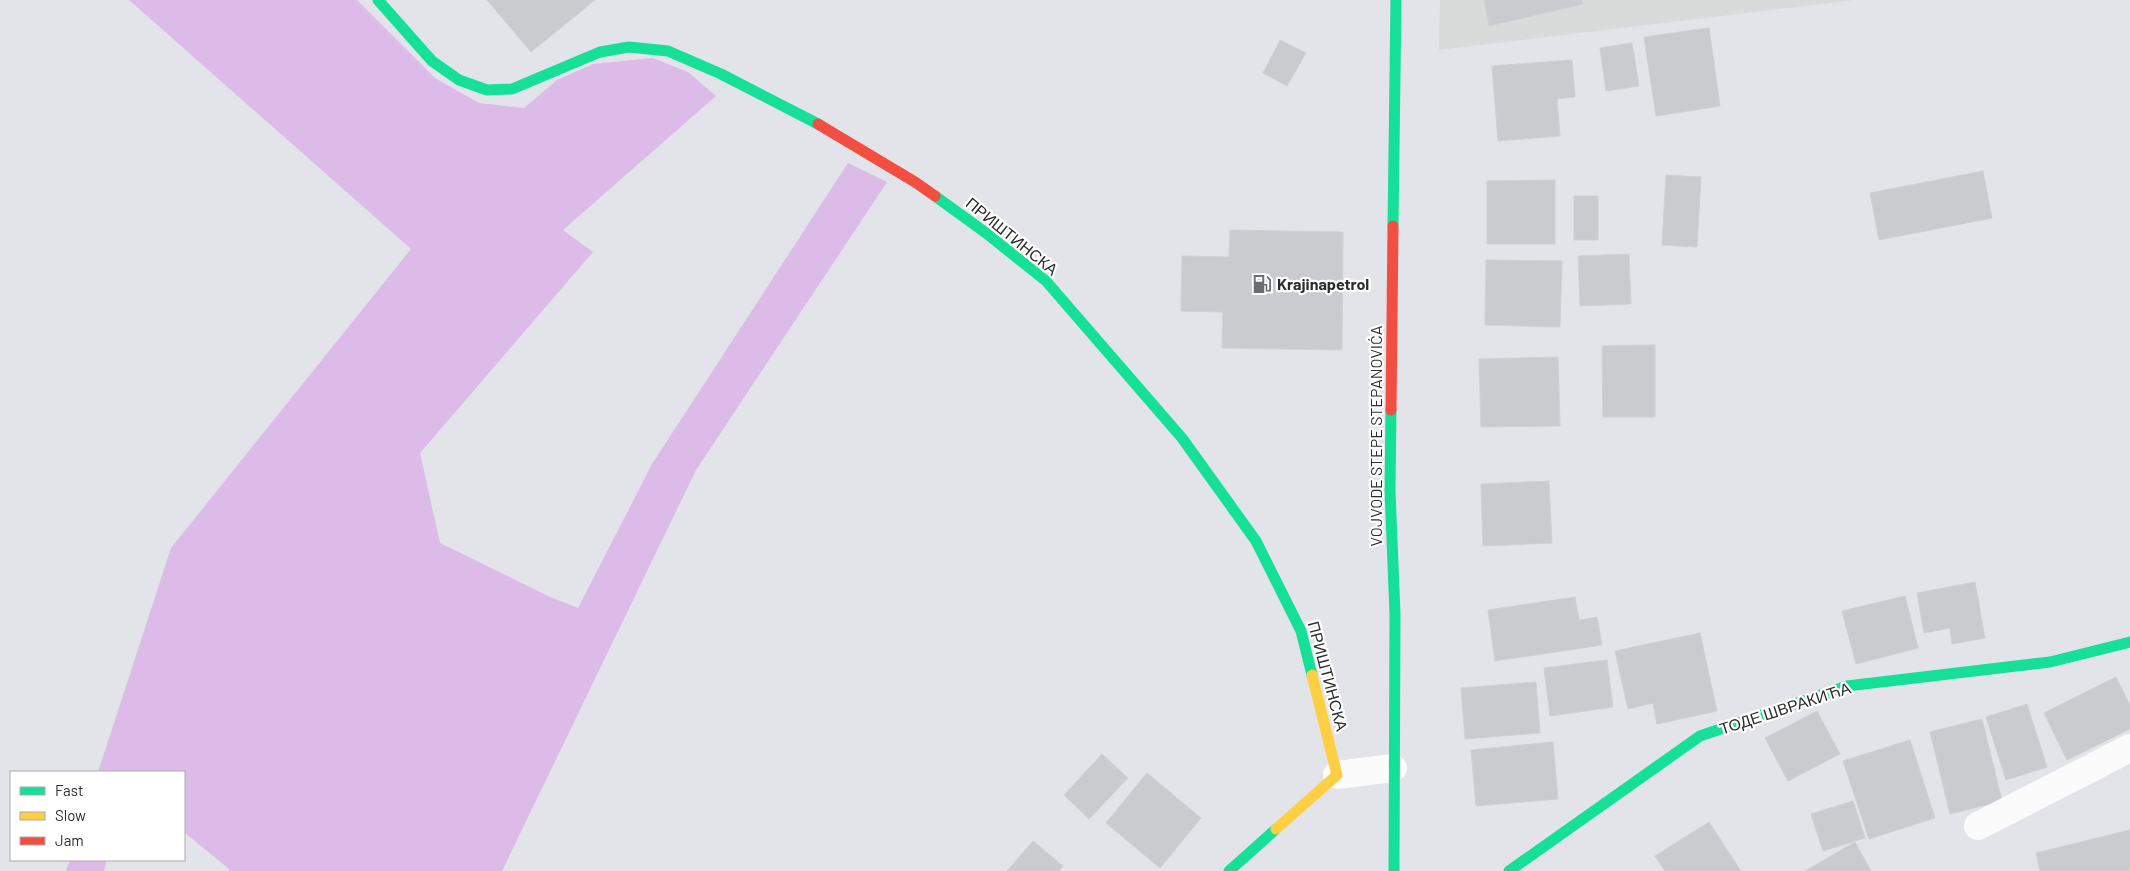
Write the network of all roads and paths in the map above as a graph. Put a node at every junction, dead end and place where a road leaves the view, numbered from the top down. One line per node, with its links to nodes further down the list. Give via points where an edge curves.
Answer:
1 (378, 0): 6 (street, ПРИШТИНСКА, via 432,61 459,80 488,90 512,89 600,52 629,47 668,51 798,112 915,182 1046,281 1182,438 1256,541 1301,630)
2 (1396, 0): 5 (street, VOJVODE STEPE STEPANOVIĆA, via 1390,491 1394,614)
3 (2130, 642): 10 (street, ТОДЕ ШВРАКИЋА, via 2050,662 1847,686 1700,736)
4 (2130, 748): 7 (street)
5 (1393, 768): 6 (street); 9 (street, VOJVODE STEPE STEPANOVIĆA)
6 (1337, 775): 8 (street)
7 (1978, 826)
8 (1229, 871)
9 (1394, 871)
10 (1509, 871)

